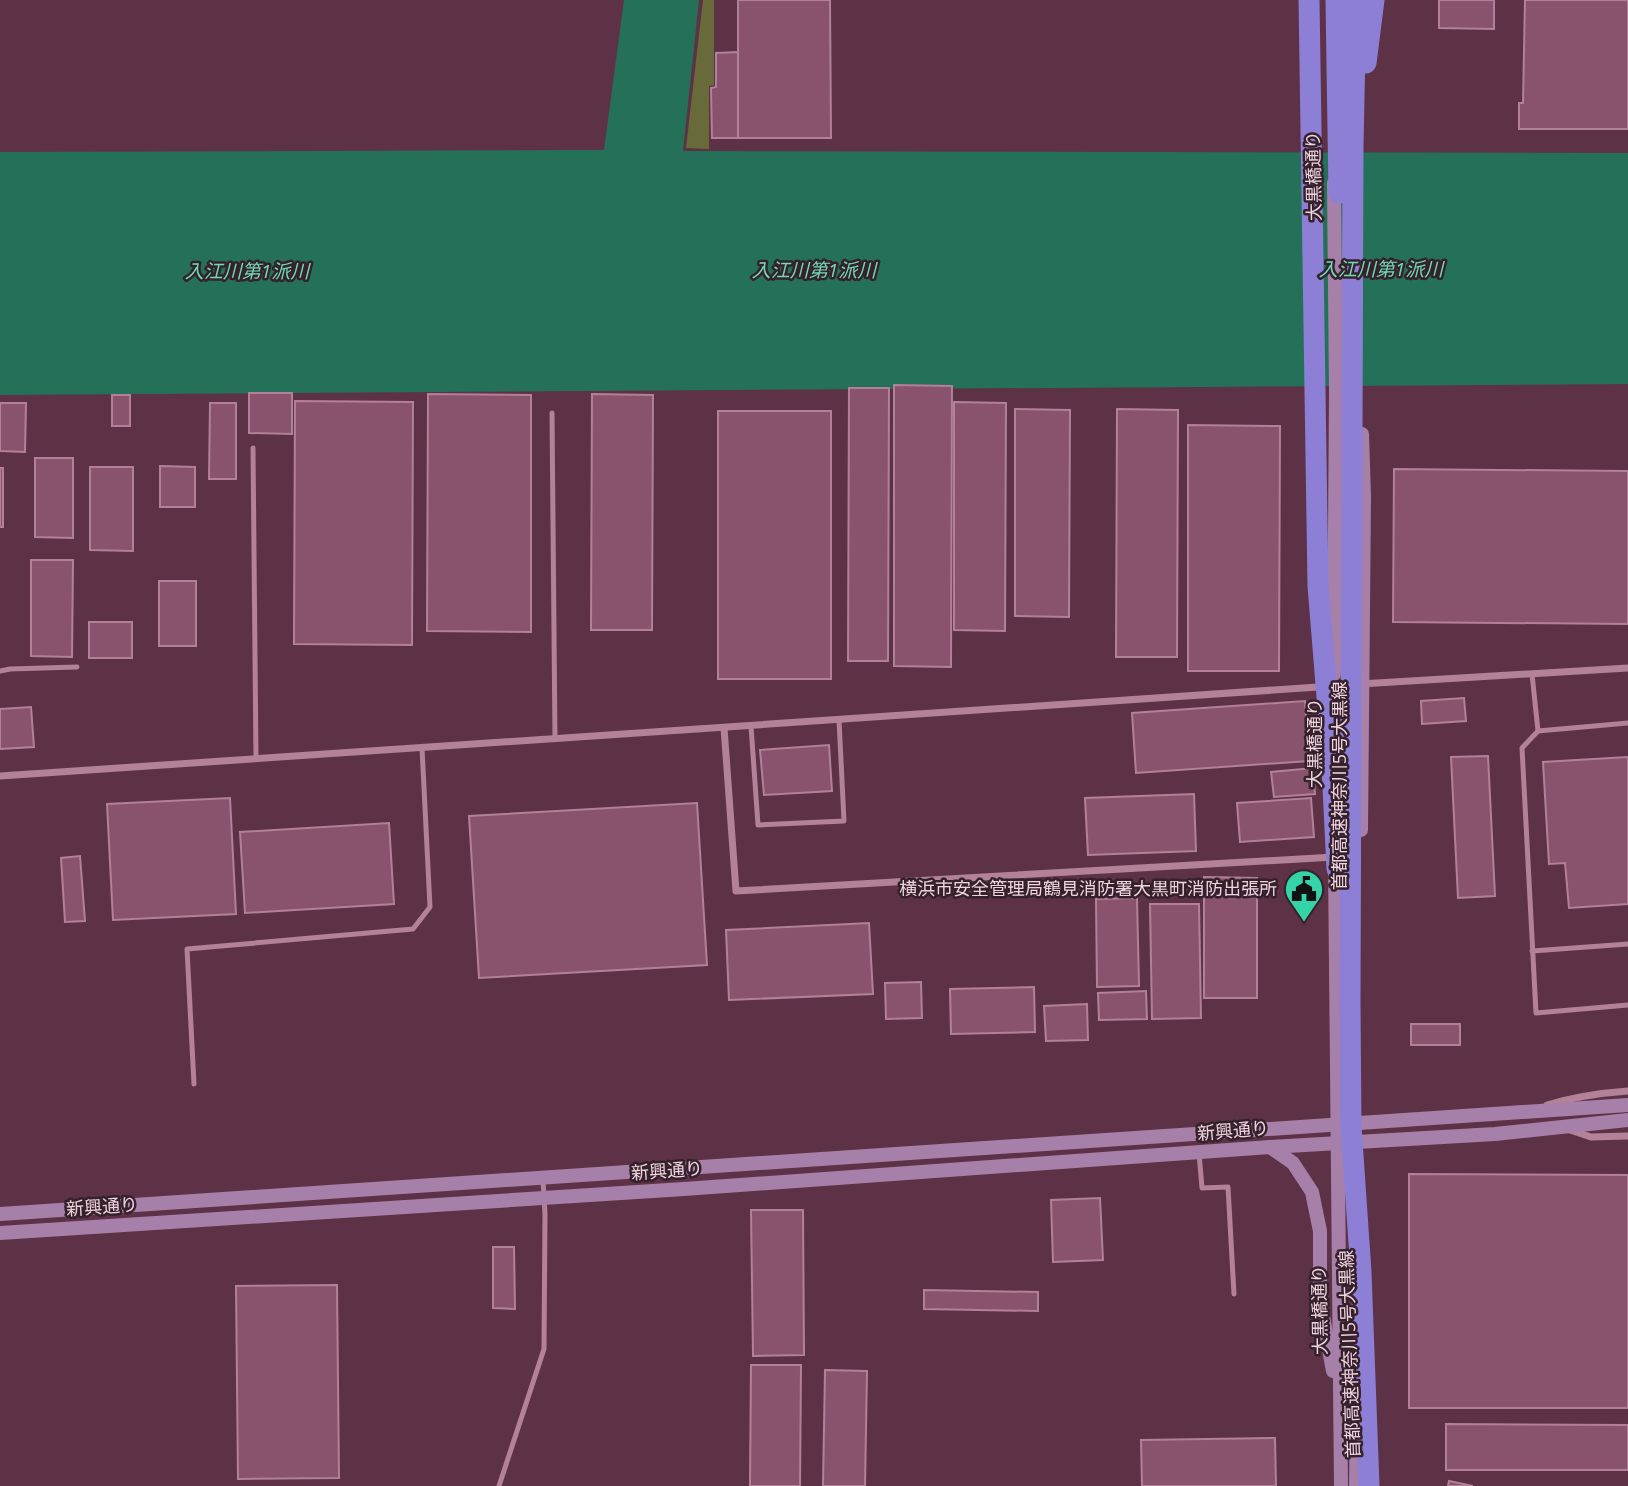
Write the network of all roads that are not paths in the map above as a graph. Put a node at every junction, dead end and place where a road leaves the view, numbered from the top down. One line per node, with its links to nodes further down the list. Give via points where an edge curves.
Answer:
1 (1308, 0): 35 (highway, via 1318,586)
2 (1329, 0): 15 (street, 大黒橋通り, via 1336,392)
3 (1336, 0): 9 (highway)
4 (1358, 0): 6 (highway); 9 (highway); 14 (street, 大黒橋通り)
5 (1374, 0): 6 (highway)
6 (1363, 86): 50 (highway, 首都高速神奈川5号大黒線, via 1362,1009)
7 (552, 413): 21 (lane)
8 (253, 448): 23 (lane)
9 (1351, 479): 35 (highway, 首都高速神奈川5号大黒線)
10 (77, 667): 12 (lane)
11 (1628, 668): 13 (street)
12 (0, 671)
13 (1532, 674): 14 (street); 20 (lane)
14 (1362, 684): 15 (street); 35 (street, 大黒橋通り)
15 (1334, 686): 16 (street); 25 (street, 大黒橋通り)
16 (839, 720): 18 (street); 18 (lane, via 844,821 758,825)
17 (1628, 723): 20 (lane)
18 (751, 726): 19 (street)
19 (724, 728): 21 (street); 25 (street, via 736,891)
20 (1538, 730): 27 (lane, via 1522,748)
21 (555, 740): 22 (street)
22 (422, 748): 23 (street); 29 (lane, via 430,907 413,929 187,949)
23 (256, 760): 24 (street)
24 (0, 776)
25 (1335, 857): 35 (street, 大黒橋通り)
26 (1628, 944): 27 (lane)
27 (1532, 951): 28 (lane, via 1536,1013)
28 (1628, 1005)
29 (194, 1084)
30 (1628, 1091): 32 (street, via 1574,1097)
31 (1628, 1105): 32 (street)
32 (1519, 1113): 35 (street)
33 (1628, 1120): 34 (street)
34 (1559, 1126): 35 (street, via 1495,1134); 36 (street, via 1591,1137)
35 (1351, 1129): 37 (street, 新興通り); 37 (street, 大黒橋通り); 40 (street, 新興通り); 48 (street, 大黒橋通り); 49 (highway, 首都高速神奈川5号大黒線, via 1362,1272)
36 (1628, 1136)
37 (1337, 1143): 38 (street, 新興通り); 45 (street, 大黒橋通り)
38 (1269, 1147): 39 (street, 新興通り); 45 (street, via 1293,1163 1312,1192 1320,1231 1320,1300)
39 (1199, 1153): 41 (street, 新興通り); 44 (lane, via 1202,1188 1227,1187)
40 (543, 1177): 41 (lane); 42 (street, 新興通り)
41 (544, 1198): 43 (street, 新興通り); 46 (lane, via 544,1349)
42 (0, 1214)
43 (0, 1233)
44 (1234, 1294)
45 (1340, 1411): 47 (street, 大黒橋通り)
46 (499, 1486)
47 (1341, 1486)
48 (1356, 1486)
49 (1369, 1486)
50 (1378, 1486)

